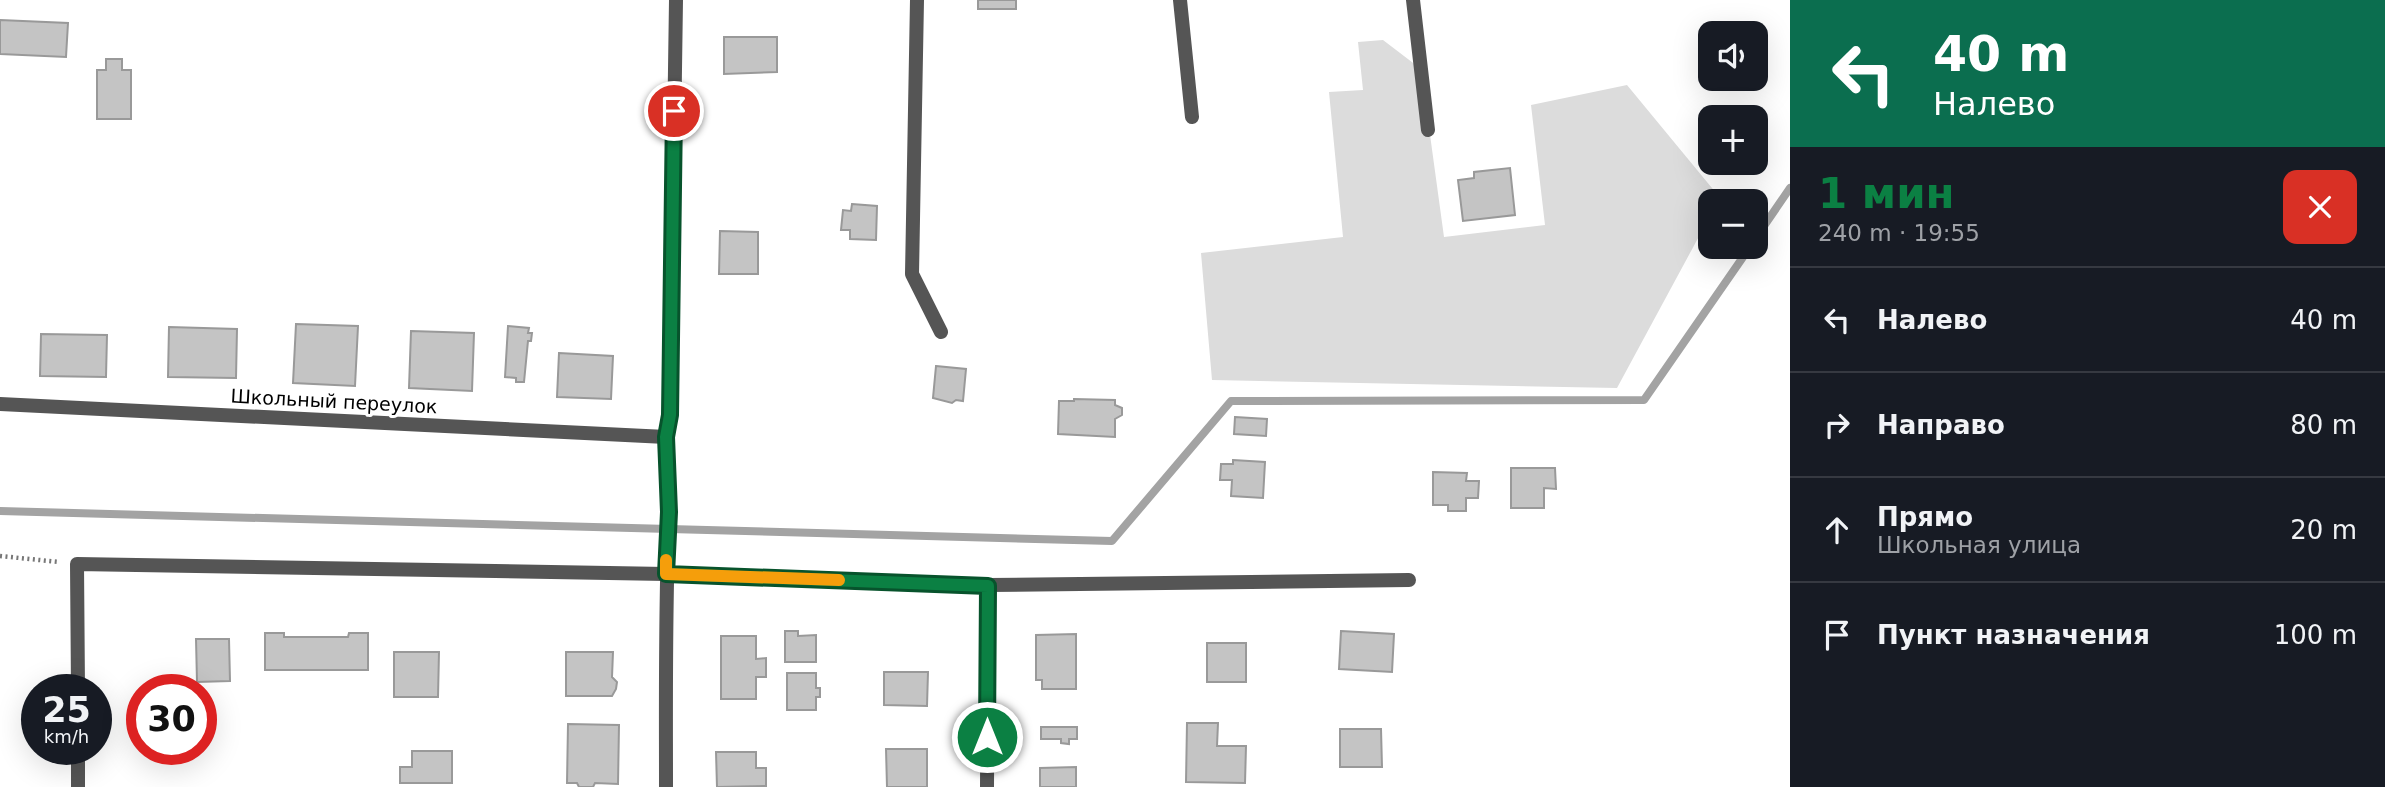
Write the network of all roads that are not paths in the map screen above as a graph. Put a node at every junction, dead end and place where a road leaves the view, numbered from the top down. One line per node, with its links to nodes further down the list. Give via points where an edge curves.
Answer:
1 (676, 0): 9 (street)
2 (917, 0): 7 (street, via 912,274)
3 (1180, 0): 5 (street)
4 (1413, 0): 6 (street)
5 (1192, 117)
6 (1428, 130)
7 (942, 331)
8 (0, 404): 9 (street, Школьный переулок)
9 (666, 437): 10 (street)
10 (666, 574): 12 (street); 13 (street, via 77,564); 16 (street)
11 (1409, 580): 12 (street)
12 (988, 586): 17 (street)
13 (78, 674)
14 (78, 765): 15 (street)
15 (78, 787)
16 (666, 787)
17 (987, 787)

